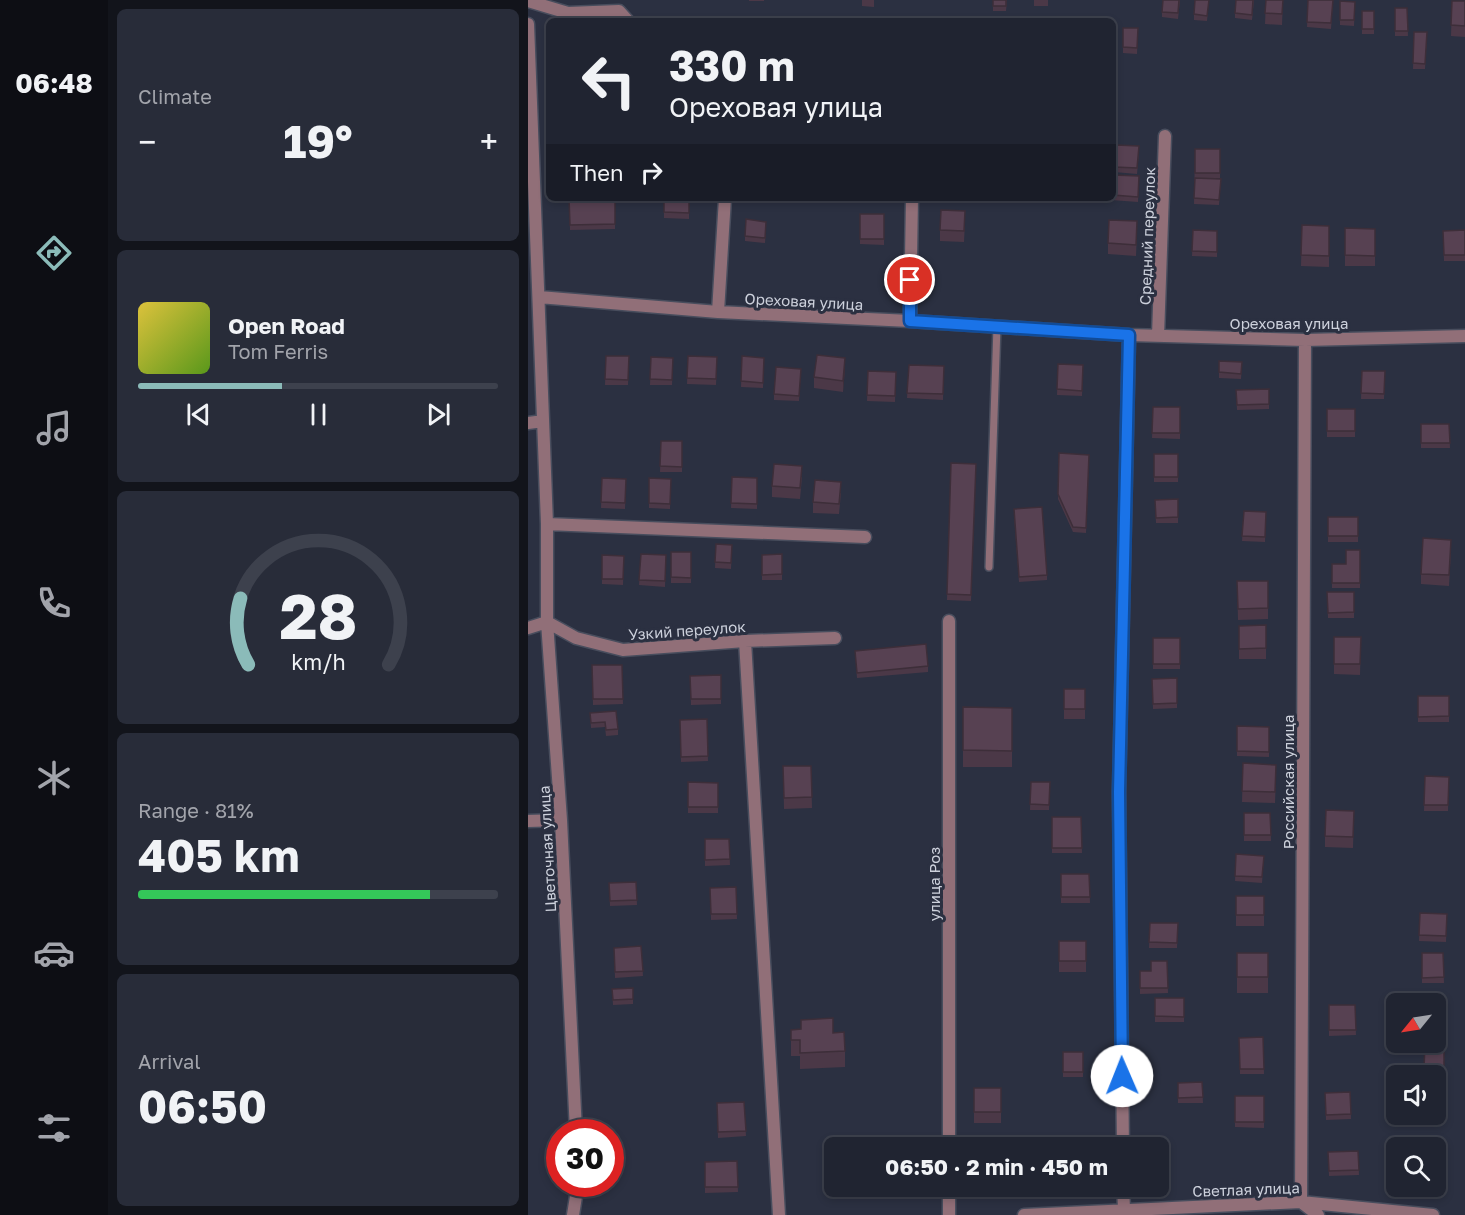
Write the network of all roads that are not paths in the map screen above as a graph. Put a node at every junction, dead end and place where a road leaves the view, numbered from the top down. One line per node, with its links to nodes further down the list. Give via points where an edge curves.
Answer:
1 (528, 1): 2 (street, via 568,13 619,11)
2 (625, 18)
3 (528, 24): 7 (street, Цветочная улица)
4 (1165, 136): 12 (street, Средний переулок)
5 (725, 201): 8 (street)
6 (912, 201): 9 (street)
7 (538, 297): 8 (street, Ореховая улица); 15 (street, Цветочная улица)
8 (718, 312): 9 (street, Ореховая улица)
9 (910, 321): 10 (street, Ореховая улица)
10 (997, 327): 11 (street, Ореховая улица); 19 (lane)
11 (1129, 335): 12 (street, Ореховая улица); 29 (street, via 1119,792)
12 (1158, 336): 14 (street, Ореховая улица)
13 (1465, 336): 14 (street, Ореховая улица)
14 (1305, 340): 33 (street, Российская улица)
15 (543, 421): 16 (street); 17 (street, Цветочная улица)
16 (528, 423)
17 (547, 524): 18 (street); 21 (street, Цветочная улица)
18 (865, 537)
19 (989, 567)
20 (949, 621): 28 (street, улица Роз)
21 (548, 622): 22 (street); 24 (street, Узкий переулок, via 576,638 623,650); 25 (street, Цветочная улица)
22 (528, 628)
23 (835, 638): 24 (street, Узкий переулок)
24 (746, 641): 36 (street)
25 (561, 820): 26 (street); 27 (street, Цветочная улица)
26 (528, 821)
27 (575, 1119)
28 (949, 1137)
29 (1123, 1137)
30 (576, 1197): 35 (street)
31 (949, 1197): 37 (street)
32 (1124, 1197): 34 (street)
33 (1301, 1202): 34 (street, Светлая улица); 39 (street); 40 (street, Светлая улица)
34 (1125, 1212): 38 (street, Светлая улица)
35 (573, 1215)
36 (779, 1215)
37 (949, 1215)
38 (1024, 1215)
39 (1318, 1215)
40 (1433, 1215)

